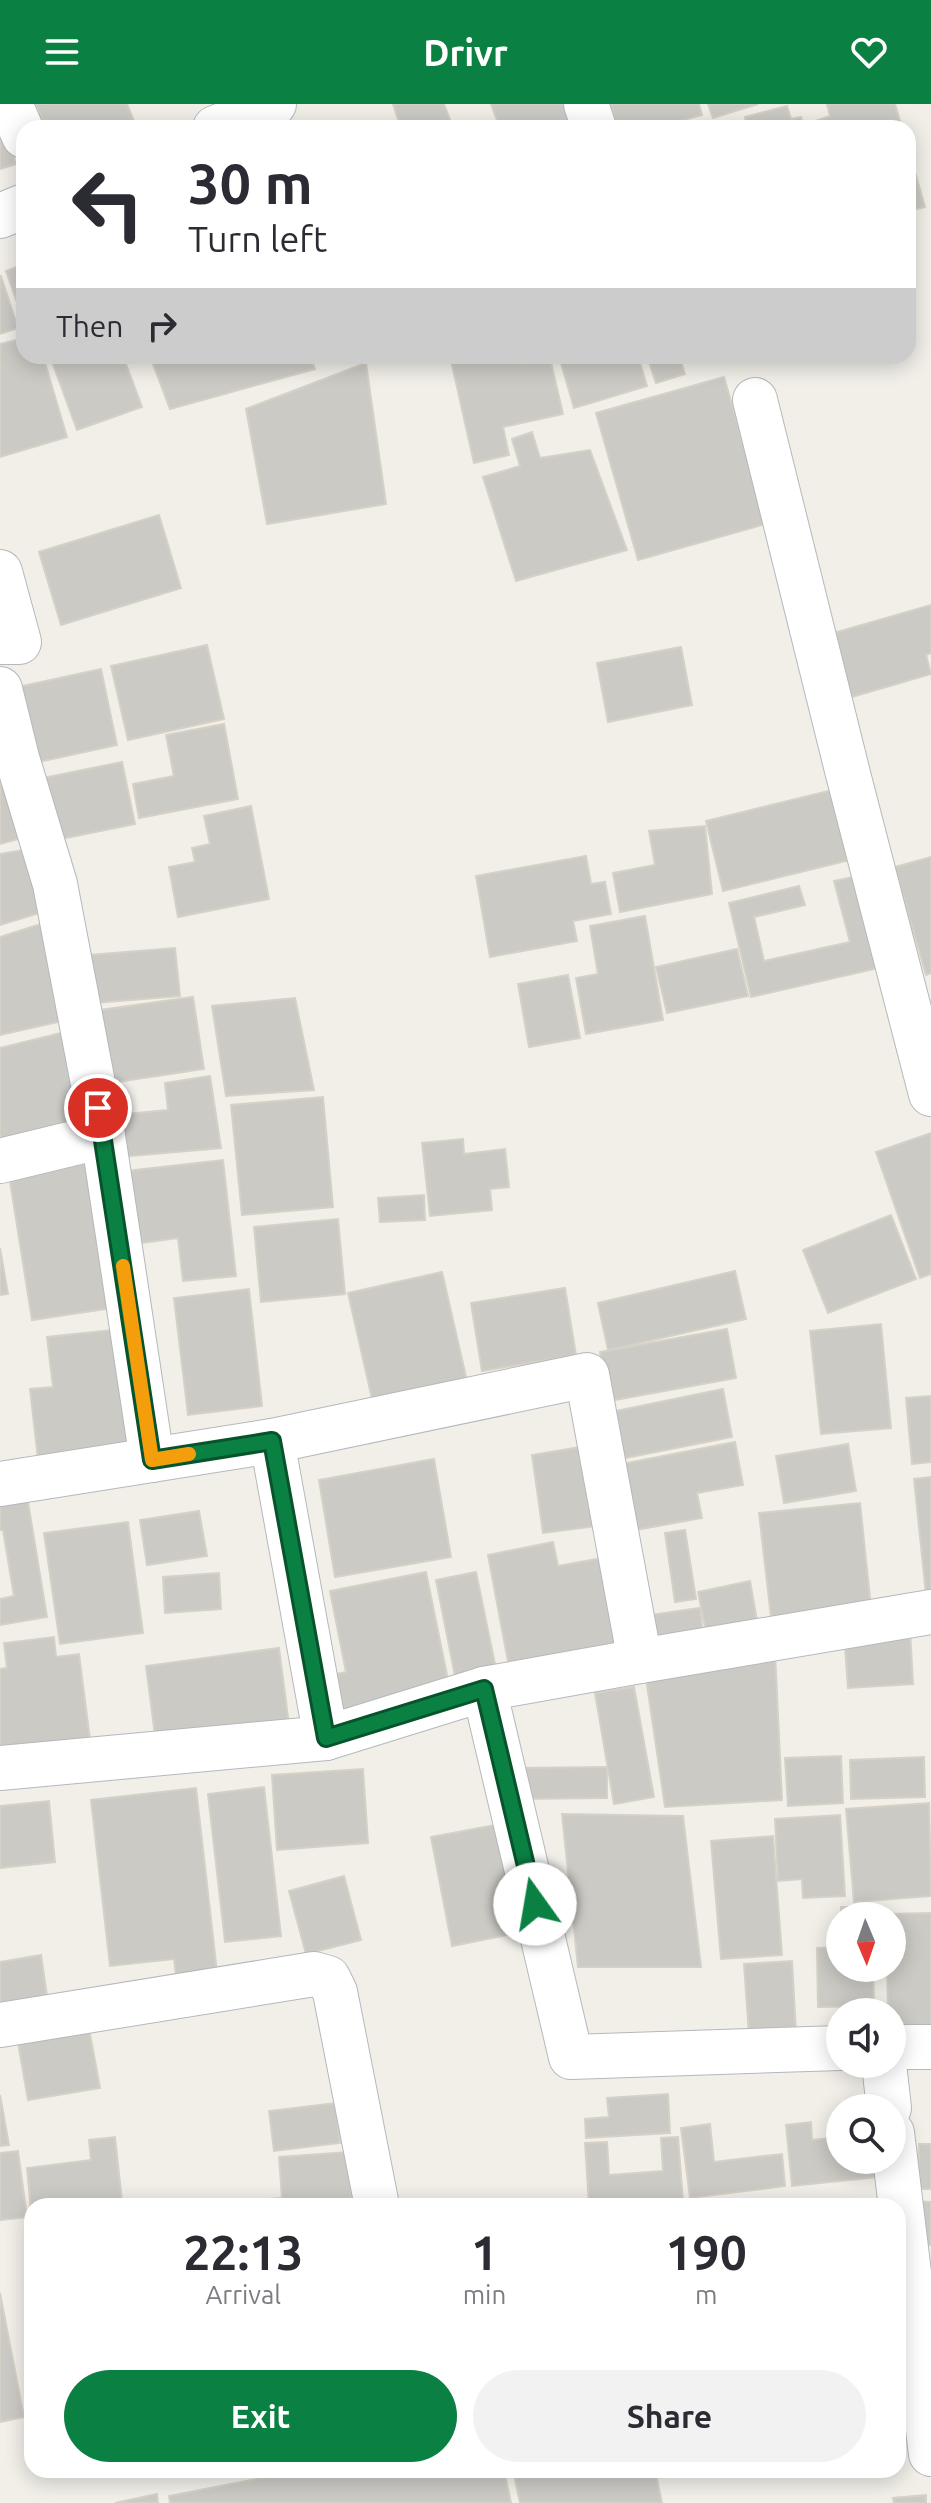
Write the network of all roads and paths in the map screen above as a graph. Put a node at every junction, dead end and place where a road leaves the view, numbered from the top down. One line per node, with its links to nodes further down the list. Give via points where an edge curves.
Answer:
1 (274, 104): 2 (street)
2 (225, 118)
3 (755, 400): 7 (street)
4 (0, 572): 5 (street, via 19,642)
5 (0, 642)
6 (0, 689): 8 (street, via 55,884)
7 (931, 1094)
8 (103, 1136): 9 (street); 11 (street)
9 (0, 1161)
10 (272, 1441): 11 (street); 14 (street, via 587,1375); 16 (street)
11 (152, 1460): 12 (street)
12 (0, 1484)
13 (931, 1612): 14 (street)
14 (640, 1661): 15 (street)
15 (484, 1689): 16 (street); 21 (street, via 571,2057)
16 (326, 1738): 17 (street)
17 (0, 1768)
18 (0, 2025): 23 (street, via 314,1974 328,1978)
19 (906, 2047): 20 (street)
20 (931, 2047)
21 (826, 2048)
22 (897, 2174): 24 (street)
23 (375, 2198)
24 (900, 2198)
25 (906, 2248): 26 (street)
26 (931, 2454)

